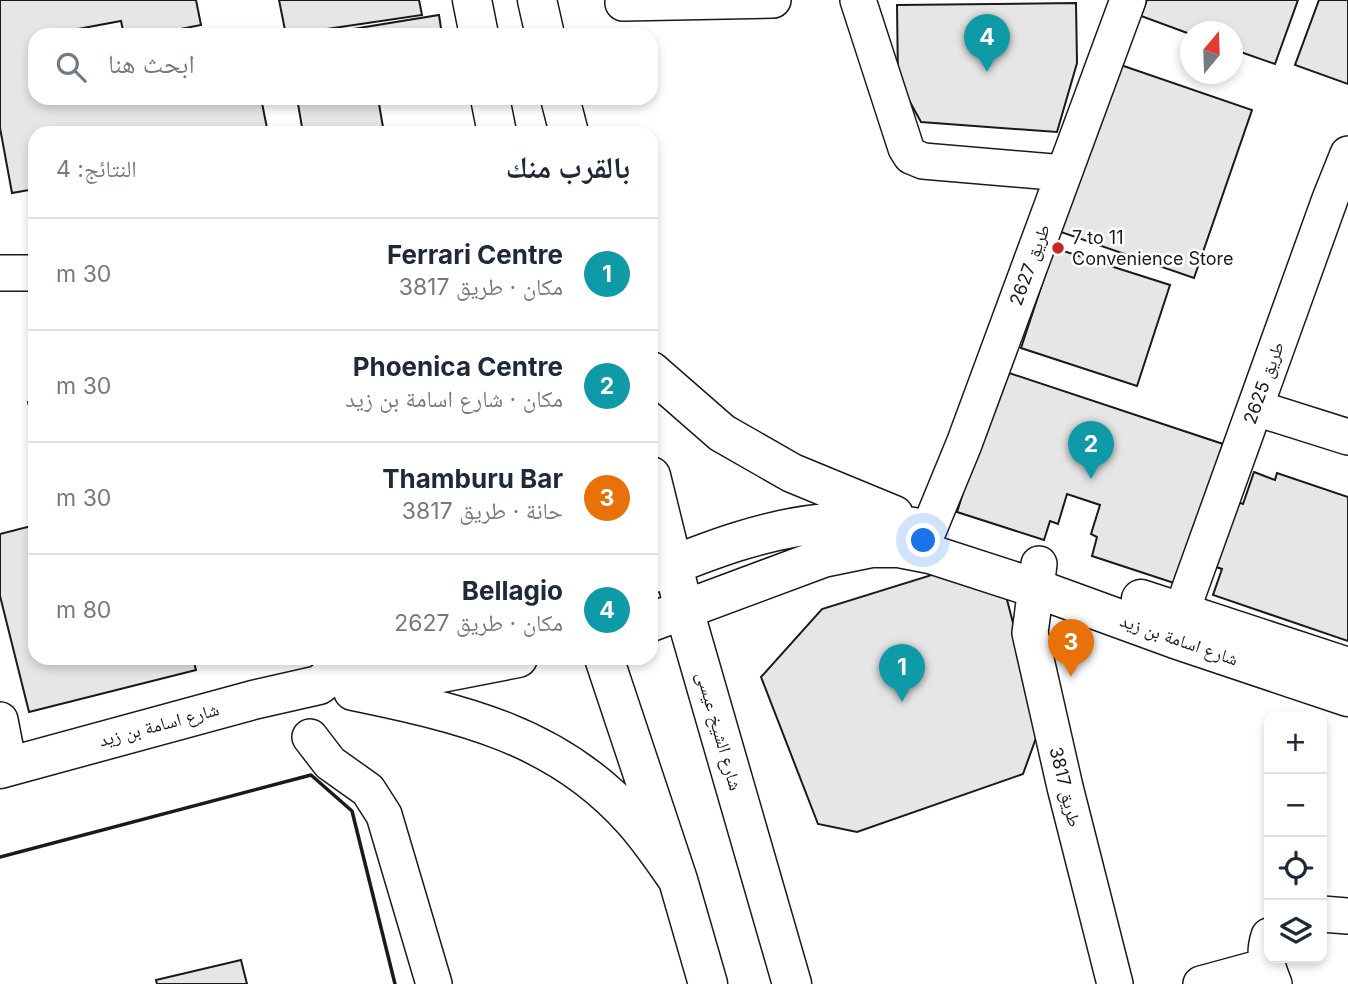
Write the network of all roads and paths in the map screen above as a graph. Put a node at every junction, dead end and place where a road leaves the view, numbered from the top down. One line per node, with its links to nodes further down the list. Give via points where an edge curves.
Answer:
1 (472, 0): 7 (main road)
2 (537, 0): 8 (main road)
3 (773, 0): 6 (street)
4 (858, 0): 14 (street, via 911,156 923,161)
5 (1128, 0): 14 (street, طريق 2627)
6 (623, 3)
7 (478, 28)
8 (543, 28)
9 (491, 105): 11 (main road)
10 (563, 105): 12 (main road)
11 (496, 126)
12 (567, 126)
13 (1348, 154): 15 (street, طريق 2625)
14 (1064, 173): 21 (street, طريق 2627, via 964,444)
15 (1339, 202): 19 (street, طريق 2625)
16 (0, 273): 17 (street)
17 (28, 273)
18 (658, 376): 21 (main road, via 722,433 792,473)
19 (1256, 408): 20 (street); 26 (street, طريق 2625)
20 (1348, 438)
21 (927, 529): 23 (main road, شارع اسامة بن زيد, via 862,523 786,529); 24 (main road, شارع اسامة بن زيد, via 956,535)
22 (658, 535): 23 (main road, شارع الشيخ عيسى)
23 (662, 569): 25 (main road, شارع الشيخ عيسى)
24 (1037, 576): 25 (main road, شارع اسامة بن زيد, via 899,548 872,548 824,558); 26 (main road, شارع اسامة بن زيد); 43 (street, طريق 3817, via 1030,633 1037,671)
25 (668, 616): 42 (main road, شارع الشيخ عيسى)
26 (1178, 626): 30 (main road, شارع اسامة بن زيد); 32 (main road, شارع اسامة بن زيد)
27 (360, 665): 31 (main road, شارع اسامة بن زيد, via 336,672)
28 (476, 665): 31 (main road, شارع اسامة بن زيد)
29 (606, 665): 36 (main road)
30 (1348, 667)
31 (336, 688): 35 (main road, شارع اسامة بن زيد, via 253,699); 36 (main road, via 444,710 497,727 547,751 593,782 633,820)
32 (1348, 697)
33 (0, 720): 35 (street)
34 (310, 737): 40 (street, via 330,762 368,790 384,815)
35 (5, 768)
36 (678, 880): 41 (main road)
37 (1327, 914): 38 (street)
38 (1348, 916)
39 (1267, 963): 44 (street)
40 (434, 984)
41 (708, 984)
42 (792, 984)
43 (1115, 984)
44 (1201, 984)

